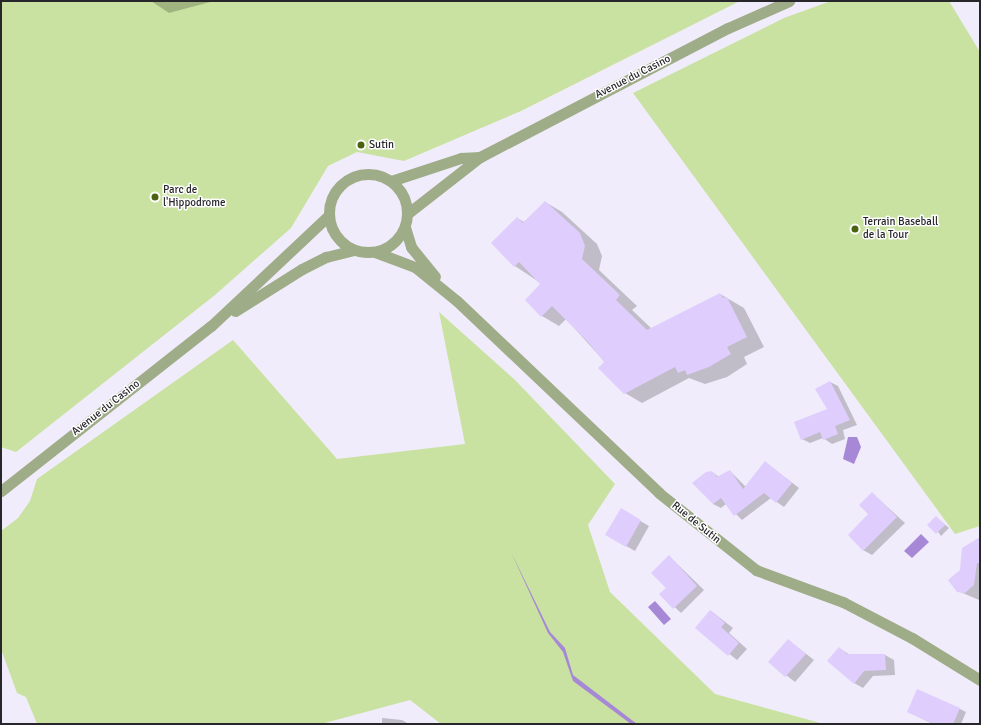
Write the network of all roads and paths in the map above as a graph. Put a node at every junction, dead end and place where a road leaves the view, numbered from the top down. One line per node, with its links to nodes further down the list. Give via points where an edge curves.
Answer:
1 (789, 1): 2 (street, Avenue du Casino, via 728,28)
2 (480, 157): 3 (street, via 461,158); 4 (street)
3 (390, 181): 4 (street, via 406,201); 5 (street, via 370,174 350,178 334,194)
4 (407, 214): 6 (street)
5 (329, 215): 7 (street, via 336,236); 10 (street)
6 (405, 227): 8 (street, via 388,247); 9 (street, Rue de Sutin, via 411,247)
7 (354, 250): 8 (street); 10 (street, via 326,257 302,269)
8 (375, 252): 9 (street, Rue de Sutin, via 415,267)
9 (457, 301): 12 (street, Rue de Sutin, via 659,493 756,570 843,602 912,638)
10 (211, 326): 11 (street, Avenue du Casino)
11 (1, 491)
12 (980, 680)

